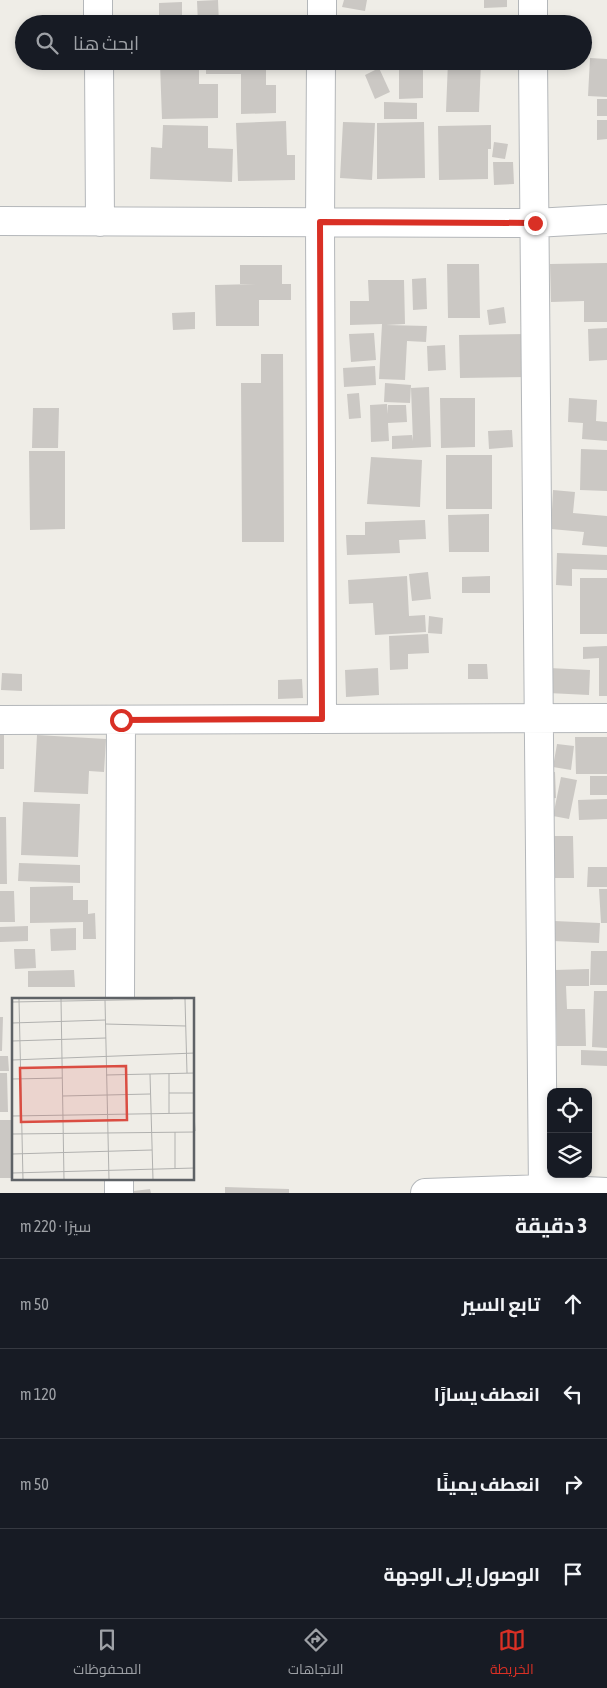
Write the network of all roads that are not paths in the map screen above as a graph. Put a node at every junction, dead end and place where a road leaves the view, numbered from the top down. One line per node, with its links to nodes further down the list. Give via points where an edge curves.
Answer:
1 (98, 0): 4 (street)
2 (322, 0): 5 (street)
3 (533, 0): 6 (street)
4 (98, 15)
5 (322, 15)
6 (533, 15)
7 (99, 70): 12 (street)
8 (321, 70): 13 (street)
9 (533, 70): 14 (street)
10 (607, 219): 14 (street)
11 (0, 221): 12 (street)
12 (100, 222): 13 (street)
13 (320, 222): 14 (street); 17 (street)
14 (535, 223): 15 (street)
15 (538, 718): 16 (street); 17 (street); 22 (street)
16 (607, 718)
17 (322, 719): 19 (street)
18 (0, 720): 19 (street)
19 (121, 720): 20 (street)
20 (120, 998)
21 (120, 1180): 24 (street)
22 (543, 1191): 23 (street); 25 (street)
23 (607, 1192)
24 (120, 1193)
25 (425, 1193)

